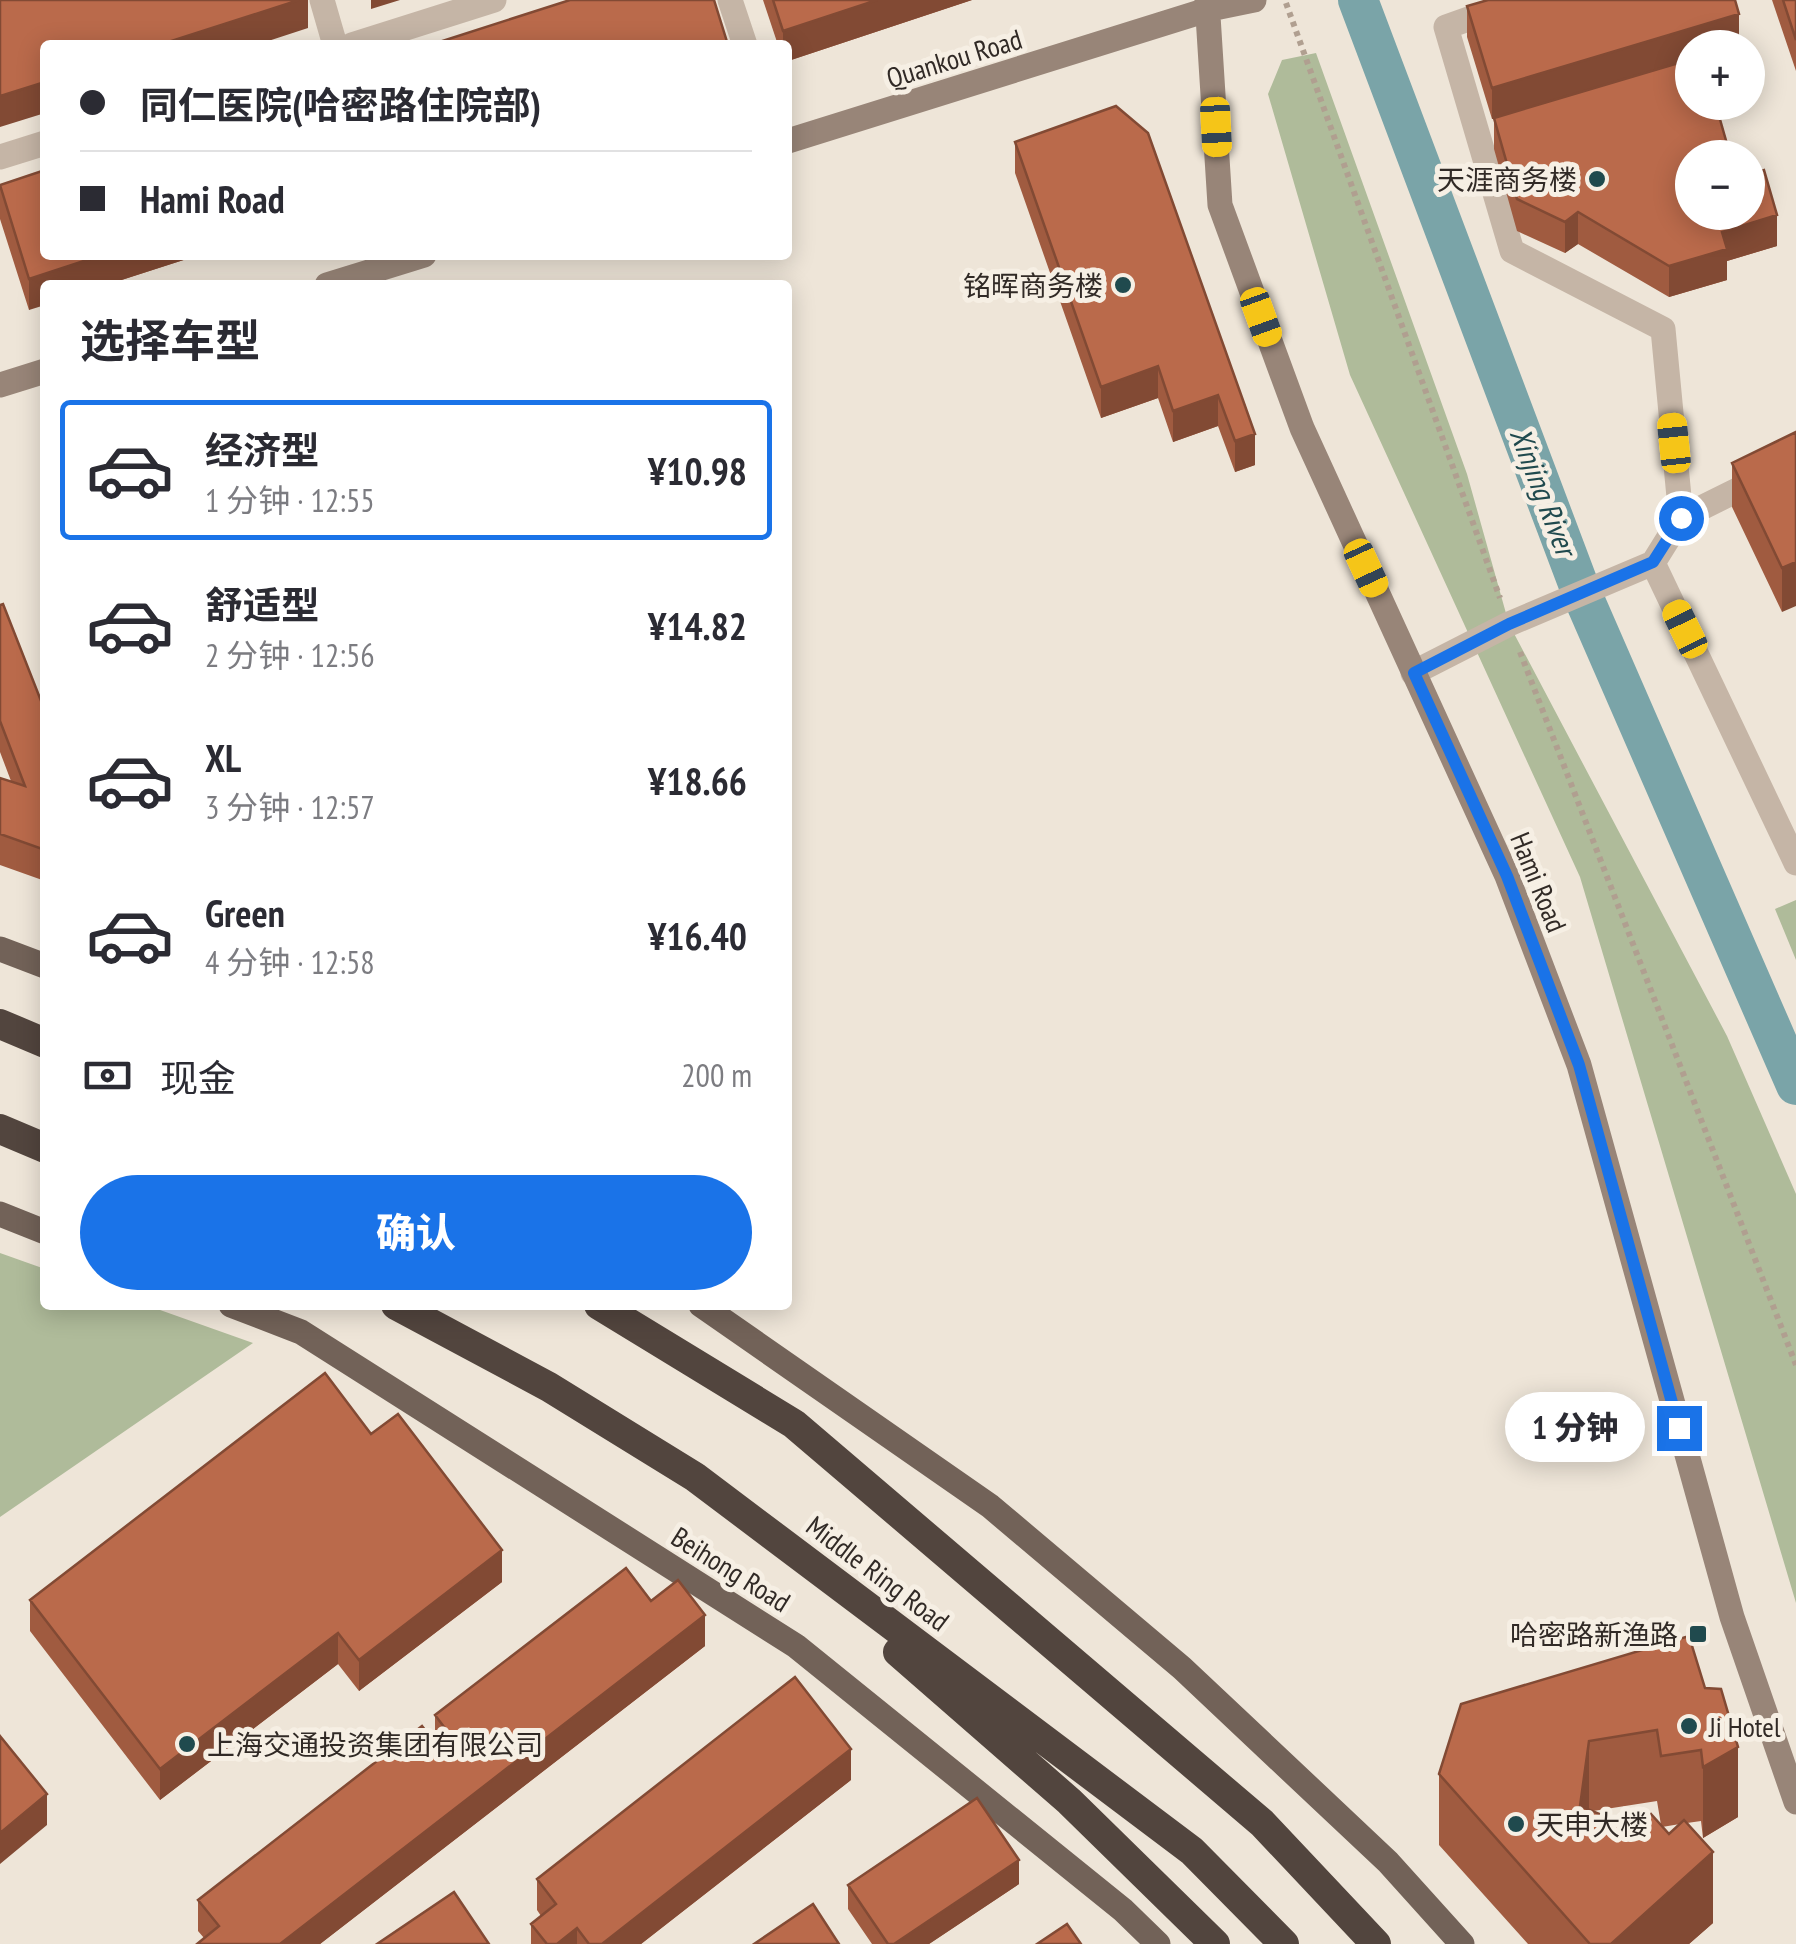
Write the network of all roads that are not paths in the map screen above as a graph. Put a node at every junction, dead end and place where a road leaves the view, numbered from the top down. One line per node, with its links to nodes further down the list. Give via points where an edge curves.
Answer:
1 (322, 0): 7 (street)
2 (494, 0): 8 (street)
3 (730, 0): 9 (street)
4 (1522, 0): 18 (street, via 1446,28 1512,251 1663,330)
5 (1247, 2): 6 (street, Quankou Road)
6 (1208, 5): 10 (street, Quankou Road); 20 (street, Hami Road, via 1220,205 1302,428)
7 (334, 40)
8 (368, 40)
9 (743, 40)
10 (792, 141)
11 (40, 145): 12 (street)
12 (0, 157)
13 (394, 260): 14 (street)
14 (340, 280)
15 (40, 373): 16 (street)
16 (0, 385)
17 (1796, 462): 18 (street)
18 (1681, 518): 19 (street)
19 (1653, 562): 20 (street); 21 (street)
20 (1414, 673): 35 (street, Hami Road, via 1507,876 1579,1065 1732,1618)
21 (1796, 863)
22 (0, 949): 23 (main road)
23 (40, 964)
24 (0, 1024): 25 (highway)
25 (40, 1040)
26 (0, 1130): 27 (highway)
27 (40, 1146)
28 (0, 1214): 29 (main road)
29 (40, 1230)
30 (244, 1310): 36 (main road, Beihong Road, via 301,1332 796,1646)
31 (405, 1310): 34 (highway, Middle Ring Road, via 549,1387)
32 (608, 1310): 39 (highway, Middle Ring Road, via 794,1424 1262,1823)
33 (709, 1310): 40 (main road, via 1004,1518 1196,1681 1388,1862)
34 (695, 1477): 37 (highway, via 1069,1801); 38 (highway, Middle Ring Road, via 1192,1851)
35 (1796, 1802)
36 (1158, 1944)
37 (1215, 1944)
38 (1284, 1944)
39 (1376, 1944)
40 (1462, 1944)

